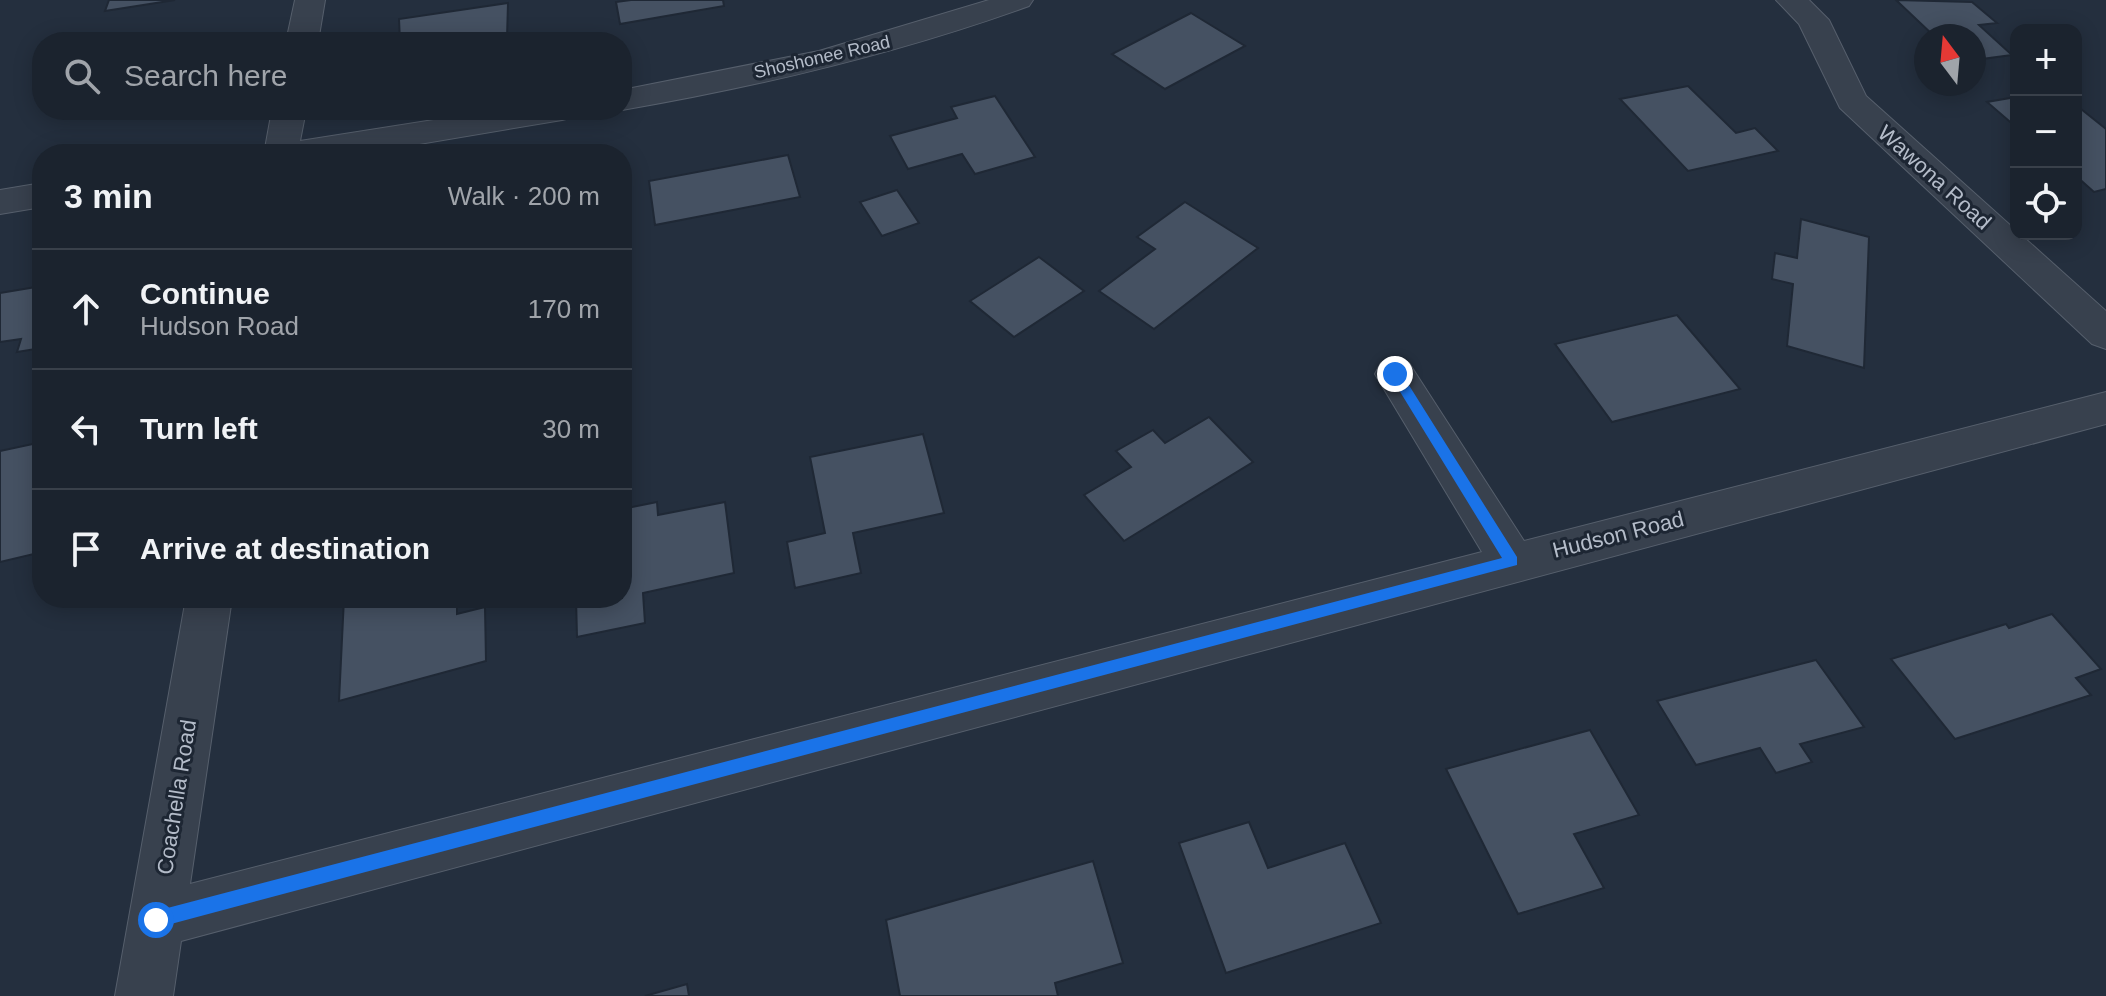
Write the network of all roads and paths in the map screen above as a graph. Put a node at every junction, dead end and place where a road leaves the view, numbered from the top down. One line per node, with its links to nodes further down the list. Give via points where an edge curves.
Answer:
1 (310, 0): 4 (street)
2 (1018, 0): 5 (street, Shoshonee Road, via 947,26 804,63)
3 (1791, 0): 12 (street, Wawona Road, via 1813,20 1852,101)
4 (304, 32)
5 (632, 98)
6 (287, 120): 8 (street)
7 (501, 120): 9 (street)
8 (283, 144)
9 (353, 144)
10 (32, 197): 11 (street)
11 (0, 202)
12 (2106, 334)
13 (1395, 374): 15 (street)
14 (2106, 408): 15 (street, Hudson Road)
15 (1512, 561): 17 (street, Hudson Road)
16 (207, 608): 17 (street, Coachella Road)
17 (156, 920): 18 (street, Coachella Road)
18 (144, 996)

